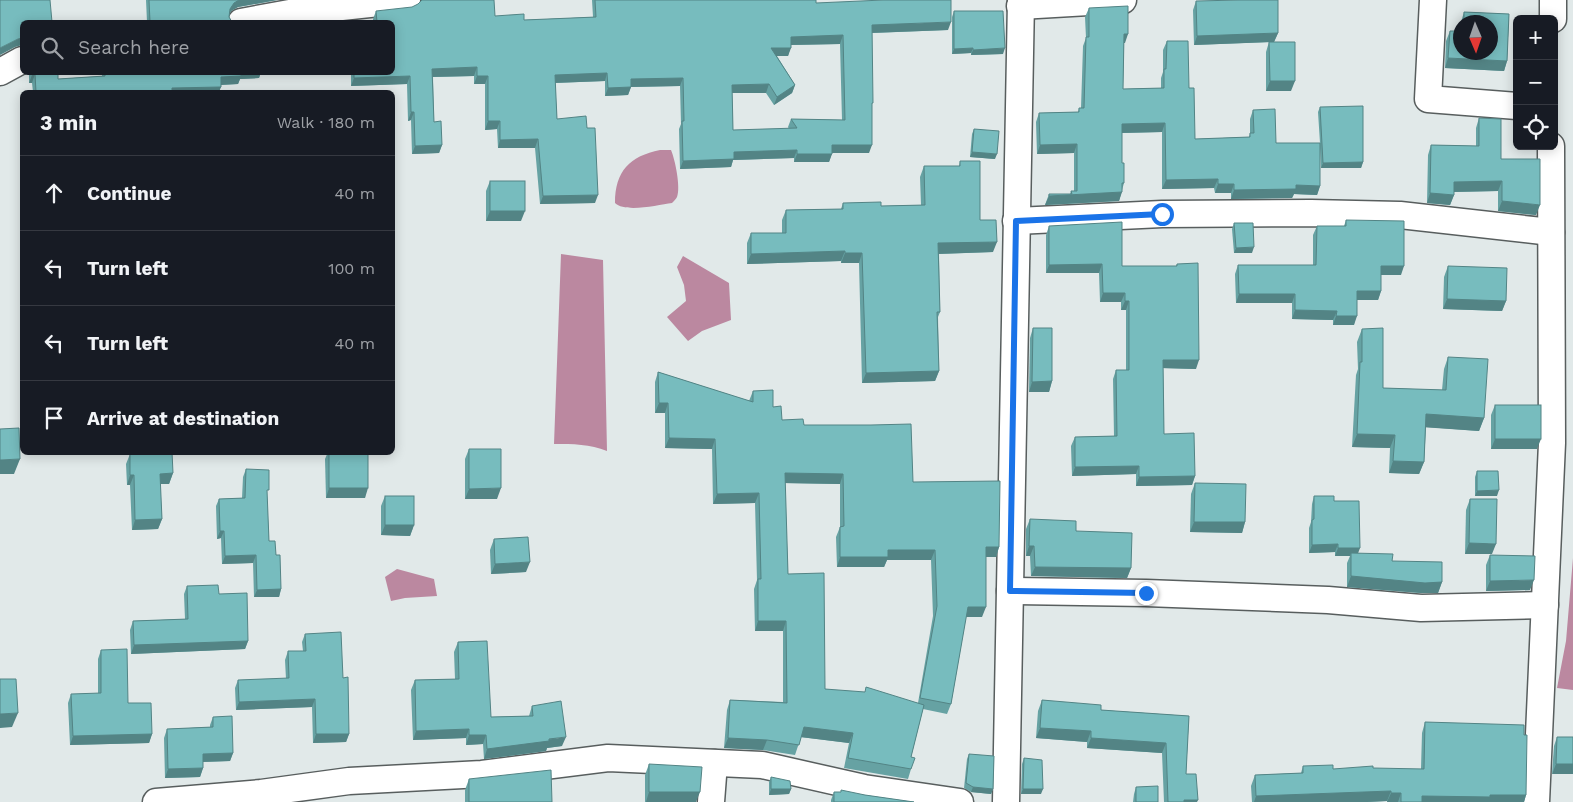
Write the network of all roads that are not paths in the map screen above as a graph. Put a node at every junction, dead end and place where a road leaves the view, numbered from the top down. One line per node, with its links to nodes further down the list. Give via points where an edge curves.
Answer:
1 (407, 0): 7 (street)
2 (1123, 0): 5 (street)
3 (1427, 0): 10 (street, via 1428,99)
4 (1553, 0): 6 (street)
5 (1020, 3): 12 (street)
6 (1553, 15)
7 (252, 20)
8 (20, 61): 9 (street)
9 (0, 72)
10 (1513, 106)
11 (1551, 150): 13 (street)
12 (1016, 221): 13 (street, via 1162,214 1331,213 1400,215); 14 (street)
13 (1551, 232): 15 (street, via 1552,444)
14 (1010, 591): 15 (street, via 1328,600 1421,608); 21 (street)
15 (1545, 605): 22 (street)
16 (714, 763): 17 (street, via 608,758 482,774 349,781); 19 (street); 20 (street, via 762,765 864,788)
17 (319, 793): 18 (street, via 261,793)
18 (156, 802)
19 (711, 802)
20 (960, 802)
21 (1006, 802)
22 (1536, 802)

